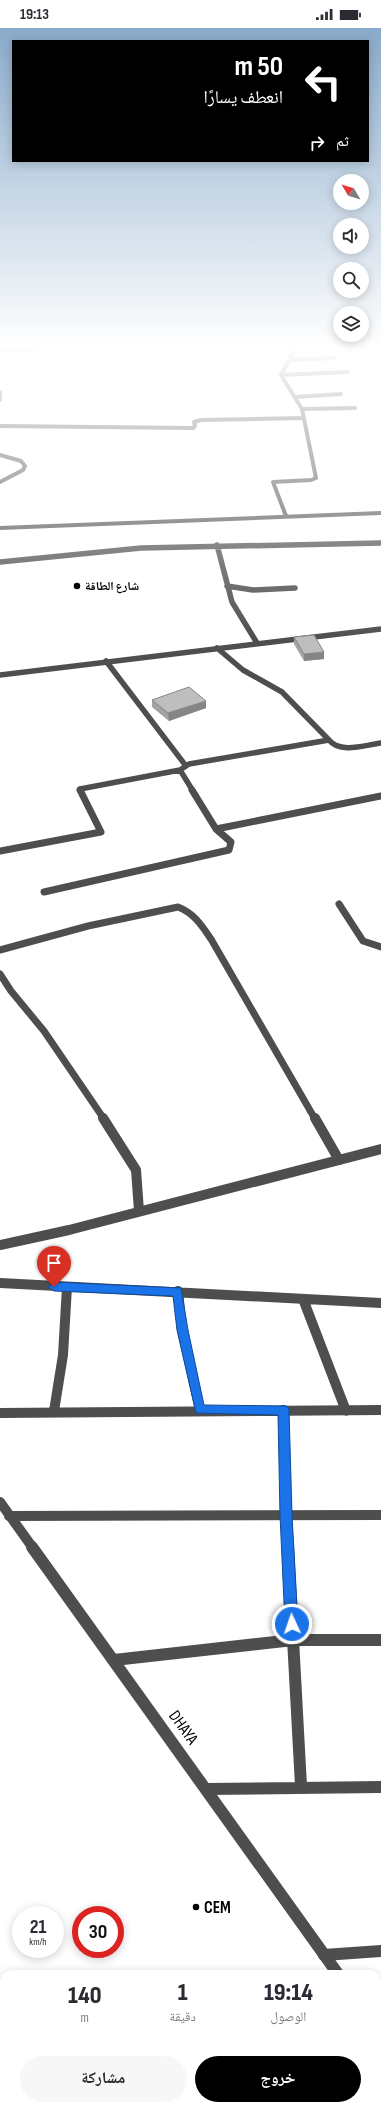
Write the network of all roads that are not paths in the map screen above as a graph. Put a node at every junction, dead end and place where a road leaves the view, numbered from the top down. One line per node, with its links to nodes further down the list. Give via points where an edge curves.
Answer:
1 (309, 446): 5 (street, via 316,478 273,482)
2 (0, 455): 3 (street, via 20,461 25,466 23,470)
3 (0, 482)
4 (381, 512): 5 (street)
5 (286, 516): 6 (street)
6 (0, 528)
7 (381, 543): 8 (street)
8 (217, 545): 9 (street, via 134,549); 10 (street)
9 (0, 562)
10 (228, 586): 11 (street, via 253,590); 13 (street, via 232,602)
11 (295, 588)
12 (381, 630): 13 (street)
13 (257, 643): 14 (street)
14 (217, 648): 15 (street); 17 (street, via 243,670 282,692)
15 (106, 661): 16 (street); 19 (street)
16 (0, 675)
17 (329, 740): 18 (street, via 333,745 346,748); 19 (street)
18 (381, 743)
19 (183, 768): 21 (street); 22 (street, via 80,789 101,832)
20 (381, 796): 21 (street)
21 (216, 829): 23 (street, via 231,842 229,850)
22 (0, 851)
23 (44, 892)
24 (339, 904): 25 (street, via 364,941)
25 (381, 947)
26 (0, 950): 29 (street, via 88,926 178,907 187,909 211,939)
27 (0, 974): 30 (street, via 44,1031 113,1130 136,1170)
28 (381, 1149): 29 (street)
29 (339, 1160): 30 (street)
30 (139, 1211): 31 (street)
31 (0, 1245)
32 (0, 1283): 33 (street)
33 (67, 1287): 34 (street); 40 (street, via 63,1355)
34 (178, 1291): 35 (street); 37 (street, via 182,1330)
35 (303, 1299): 36 (street); 41 (street)
36 (381, 1302)
37 (200, 1410): 38 (street); 40 (street)
38 (283, 1410): 41 (street); 44 (street)
39 (381, 1410): 41 (street)
40 (54, 1411): 42 (street)
41 (346, 1411)
42 (0, 1413)
43 (0, 1502): 46 (street, DHAYA)
44 (286, 1515): 45 (street); 46 (street); 47 (street)
45 (381, 1515)
46 (9, 1516): 49 (street, DHAYA)
47 (293, 1640): 48 (street); 49 (street); 50 (street)
48 (381, 1640)
49 (114, 1660): 52 (street, DHAYA)
50 (301, 1786): 51 (street); 52 (street)
51 (381, 1787)
52 (206, 1789): 54 (street, DHAYA)
53 (381, 1951): 54 (street)
54 (324, 1955): 55 (street, DHAYA)
55 (335, 1970)

